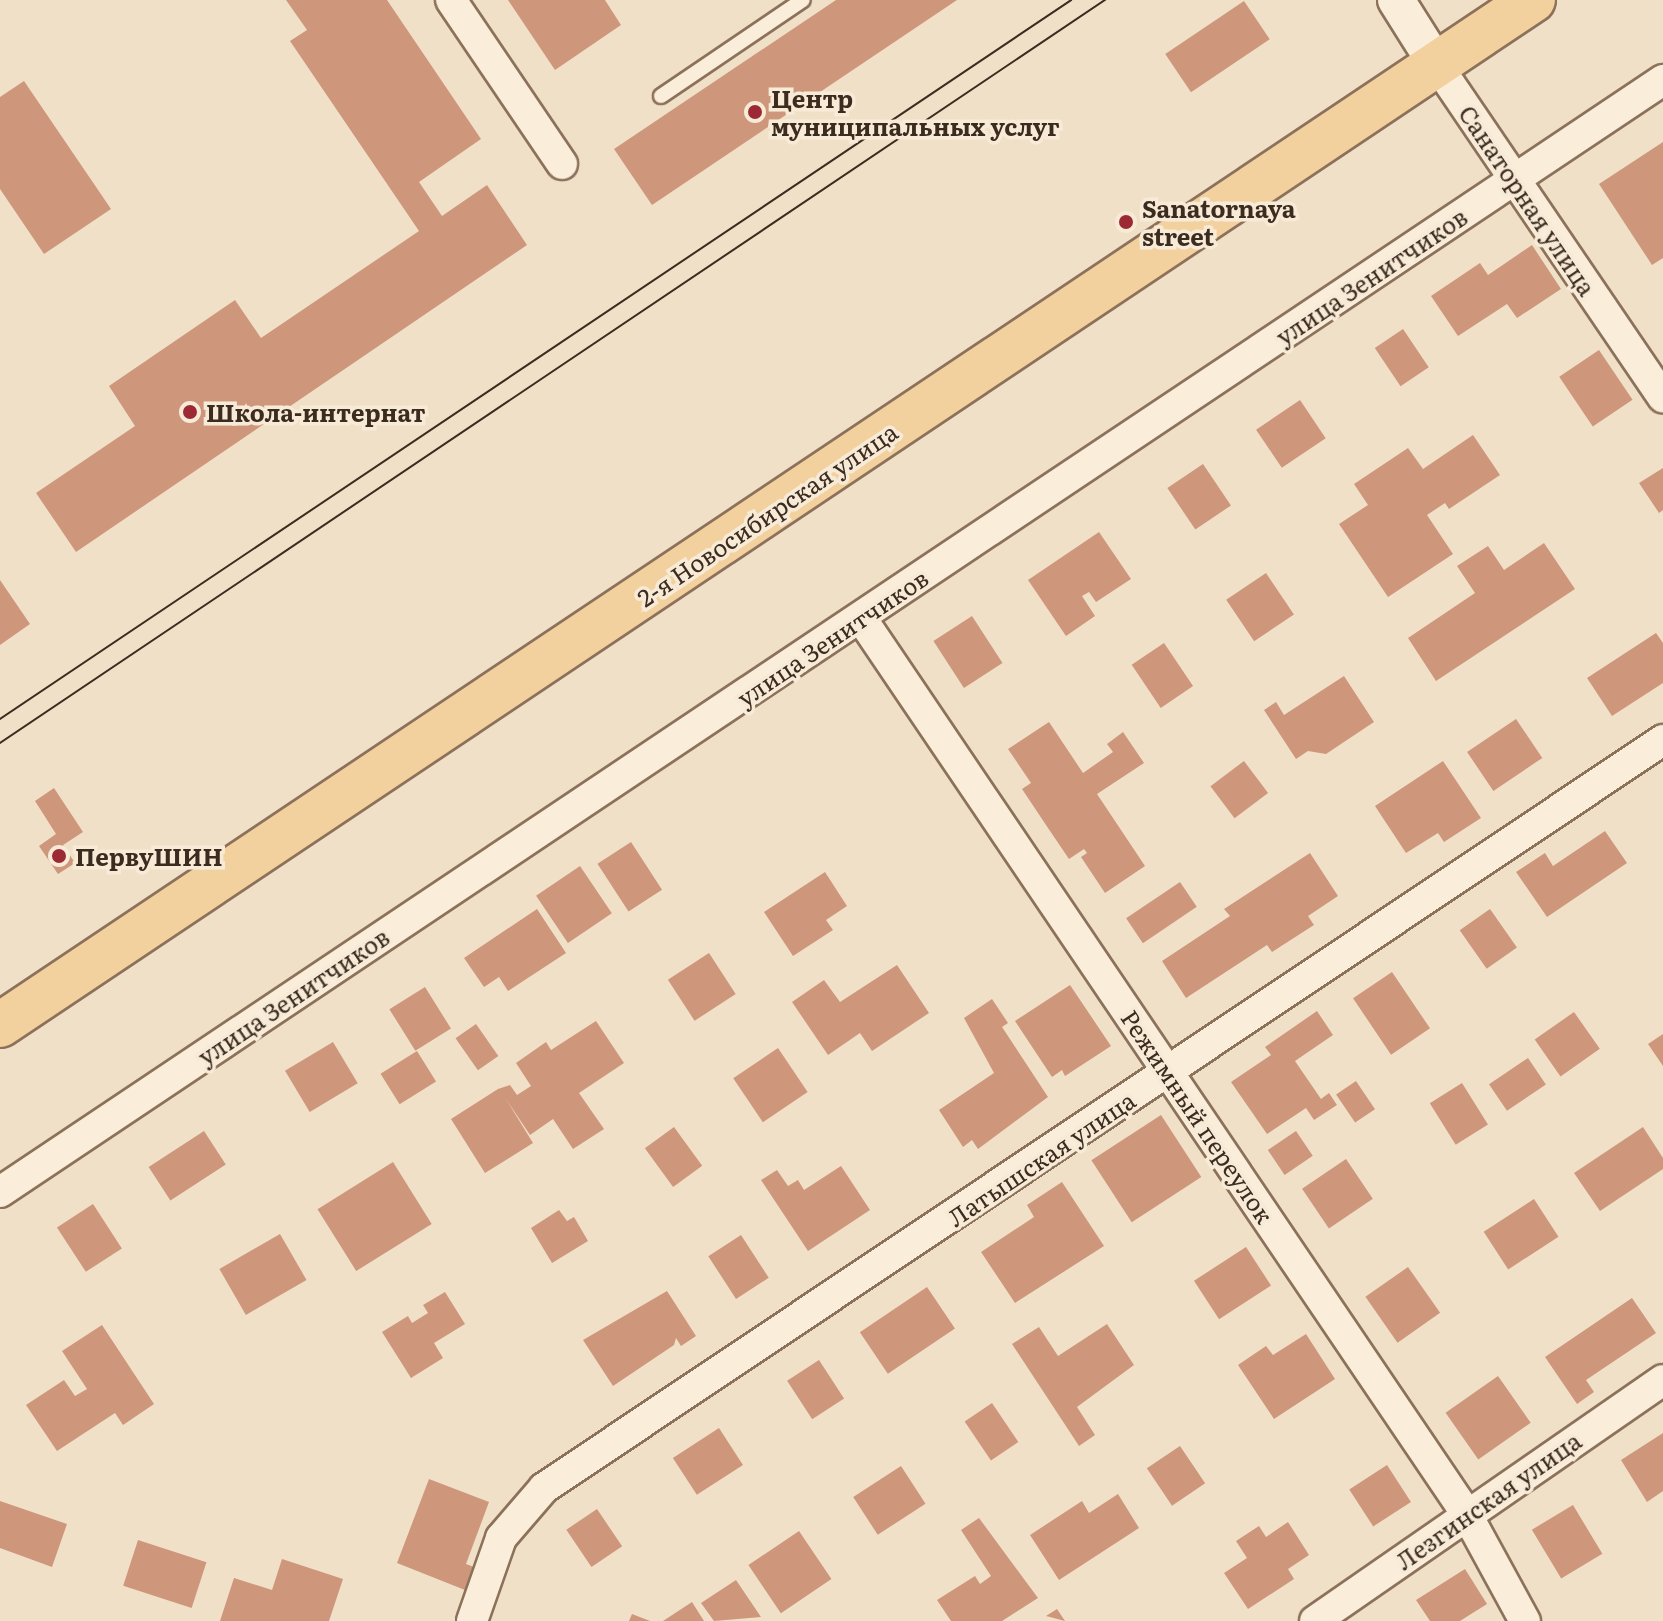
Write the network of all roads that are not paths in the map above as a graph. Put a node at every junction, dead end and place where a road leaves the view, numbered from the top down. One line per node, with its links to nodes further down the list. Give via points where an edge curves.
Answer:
1 (451, 0): 8 (street)
2 (803, 0): 7 (lane)
3 (1396, 0): 5 (street, Санаторная улица)
4 (1533, 0): 5 (main road, 2-я Новосибирская улица)
5 (1437, 65): 9 (street, Санаторная улица); 13 (main road, 2-я Новосибирская улица)
6 (1663, 80): 9 (street, улица Зенитчиков)
7 (661, 96)
8 (562, 164)
9 (1513, 180): 10 (street, Санаторная улица); 11 (street, улица Зенитчиков)
10 (1663, 398)
11 (861, 618): 14 (street, Режимный переулок); 15 (street, улица Зенитчиков)
12 (1663, 740): 14 (street, Латышская улица)
13 (0, 1025)
14 (1169, 1073): 17 (street, Режимный переулок); 18 (street, Латышская улица, via 544,1488 501,1538)
15 (0, 1192)
16 (1663, 1380): 17 (street, Лезгинская улица)
17 (1466, 1513): 19 (street, Лезгинская улица); 20 (street, Режимный переулок)
18 (472, 1621)
19 (1315, 1621)
20 (1525, 1621)

